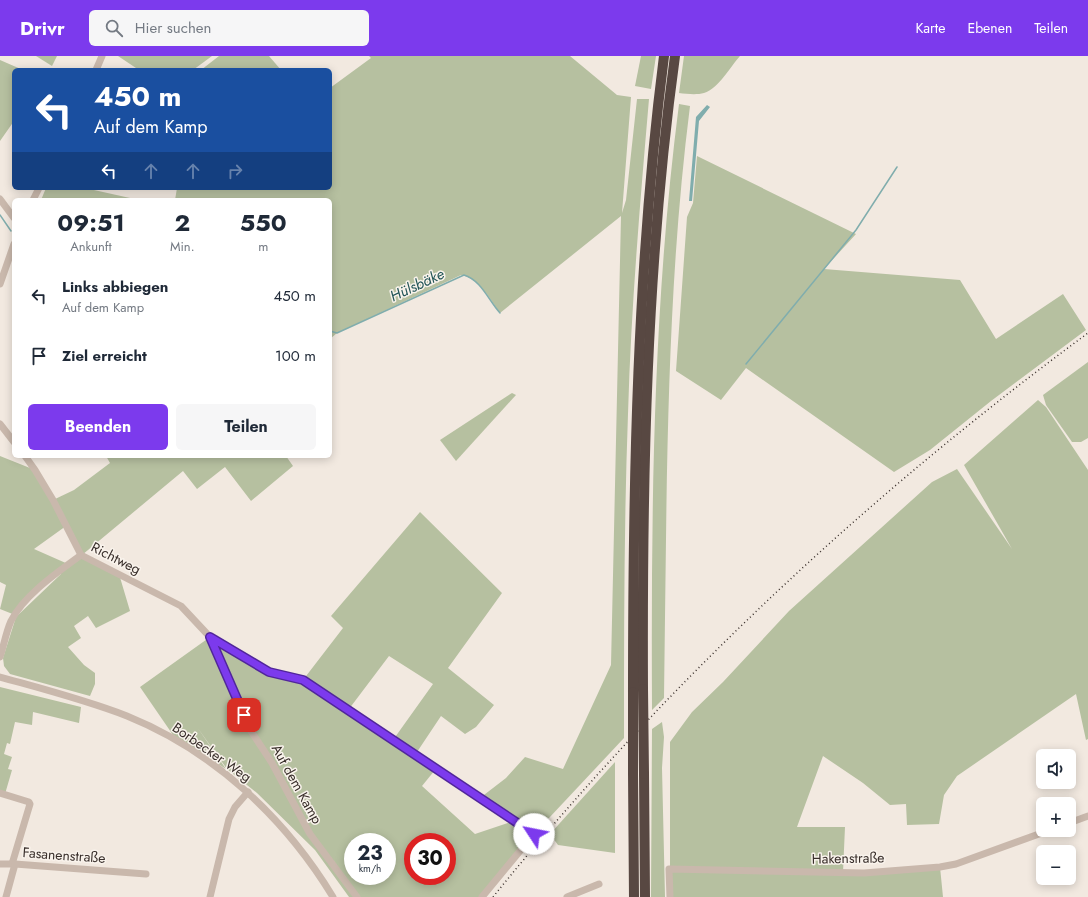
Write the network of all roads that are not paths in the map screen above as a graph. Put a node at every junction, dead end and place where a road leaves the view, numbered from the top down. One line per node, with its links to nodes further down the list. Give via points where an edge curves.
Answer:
1 (102, 56): 4 (street)
2 (664, 56): 31 (highway, bridge, via 647,221 637,377 634,506)
3 (675, 56): 32 (highway, bridge, via 667,114 655,252 648,369 644,506)
4 (97, 68)
5 (0, 199): 6 (street)
6 (12, 215)
7 (12, 250): 8 (street)
8 (0, 284)
9 (0, 424): 10 (street)
10 (12, 439)
11 (26, 458): 12 (street, Richtweg, via 53,500)
12 (81, 555): 13 (street, Richtweg, via 181,606); 14 (street, via 54,575 15,615 8,628)
13 (210, 637): 28 (street, Auf dem Kamp, via 249,728 272,763 310,834); 29 (street, via 269,672 303,680 534,834)
14 (0, 657)
15 (0, 677): 16 (street, Borbecker Weg, via 93,703 128,717 194,752)
16 (248, 792): 26 (street, via 229,819); 27 (street, Borbecker Weg, via 298,847)
17 (0, 793): 22 (street, via 30,804)
18 (1088, 816): 19 (street)
19 (1076, 820)
20 (1036, 835): 33 (street, Hakenstraße, via 956,864 940,867 864,873 669,869)
21 (0, 864): 22 (street)
22 (13, 864): 23 (street, Fasanenstraße); 25 (street, Fasanenstraße)
23 (146, 874)
24 (599, 884): 30 (street)
25 (6, 897)
26 (210, 897)
27 (333, 897)
28 (357, 897)
29 (482, 897)
30 (567, 897)
31 (634, 897)
32 (645, 897)
33 (670, 897)

